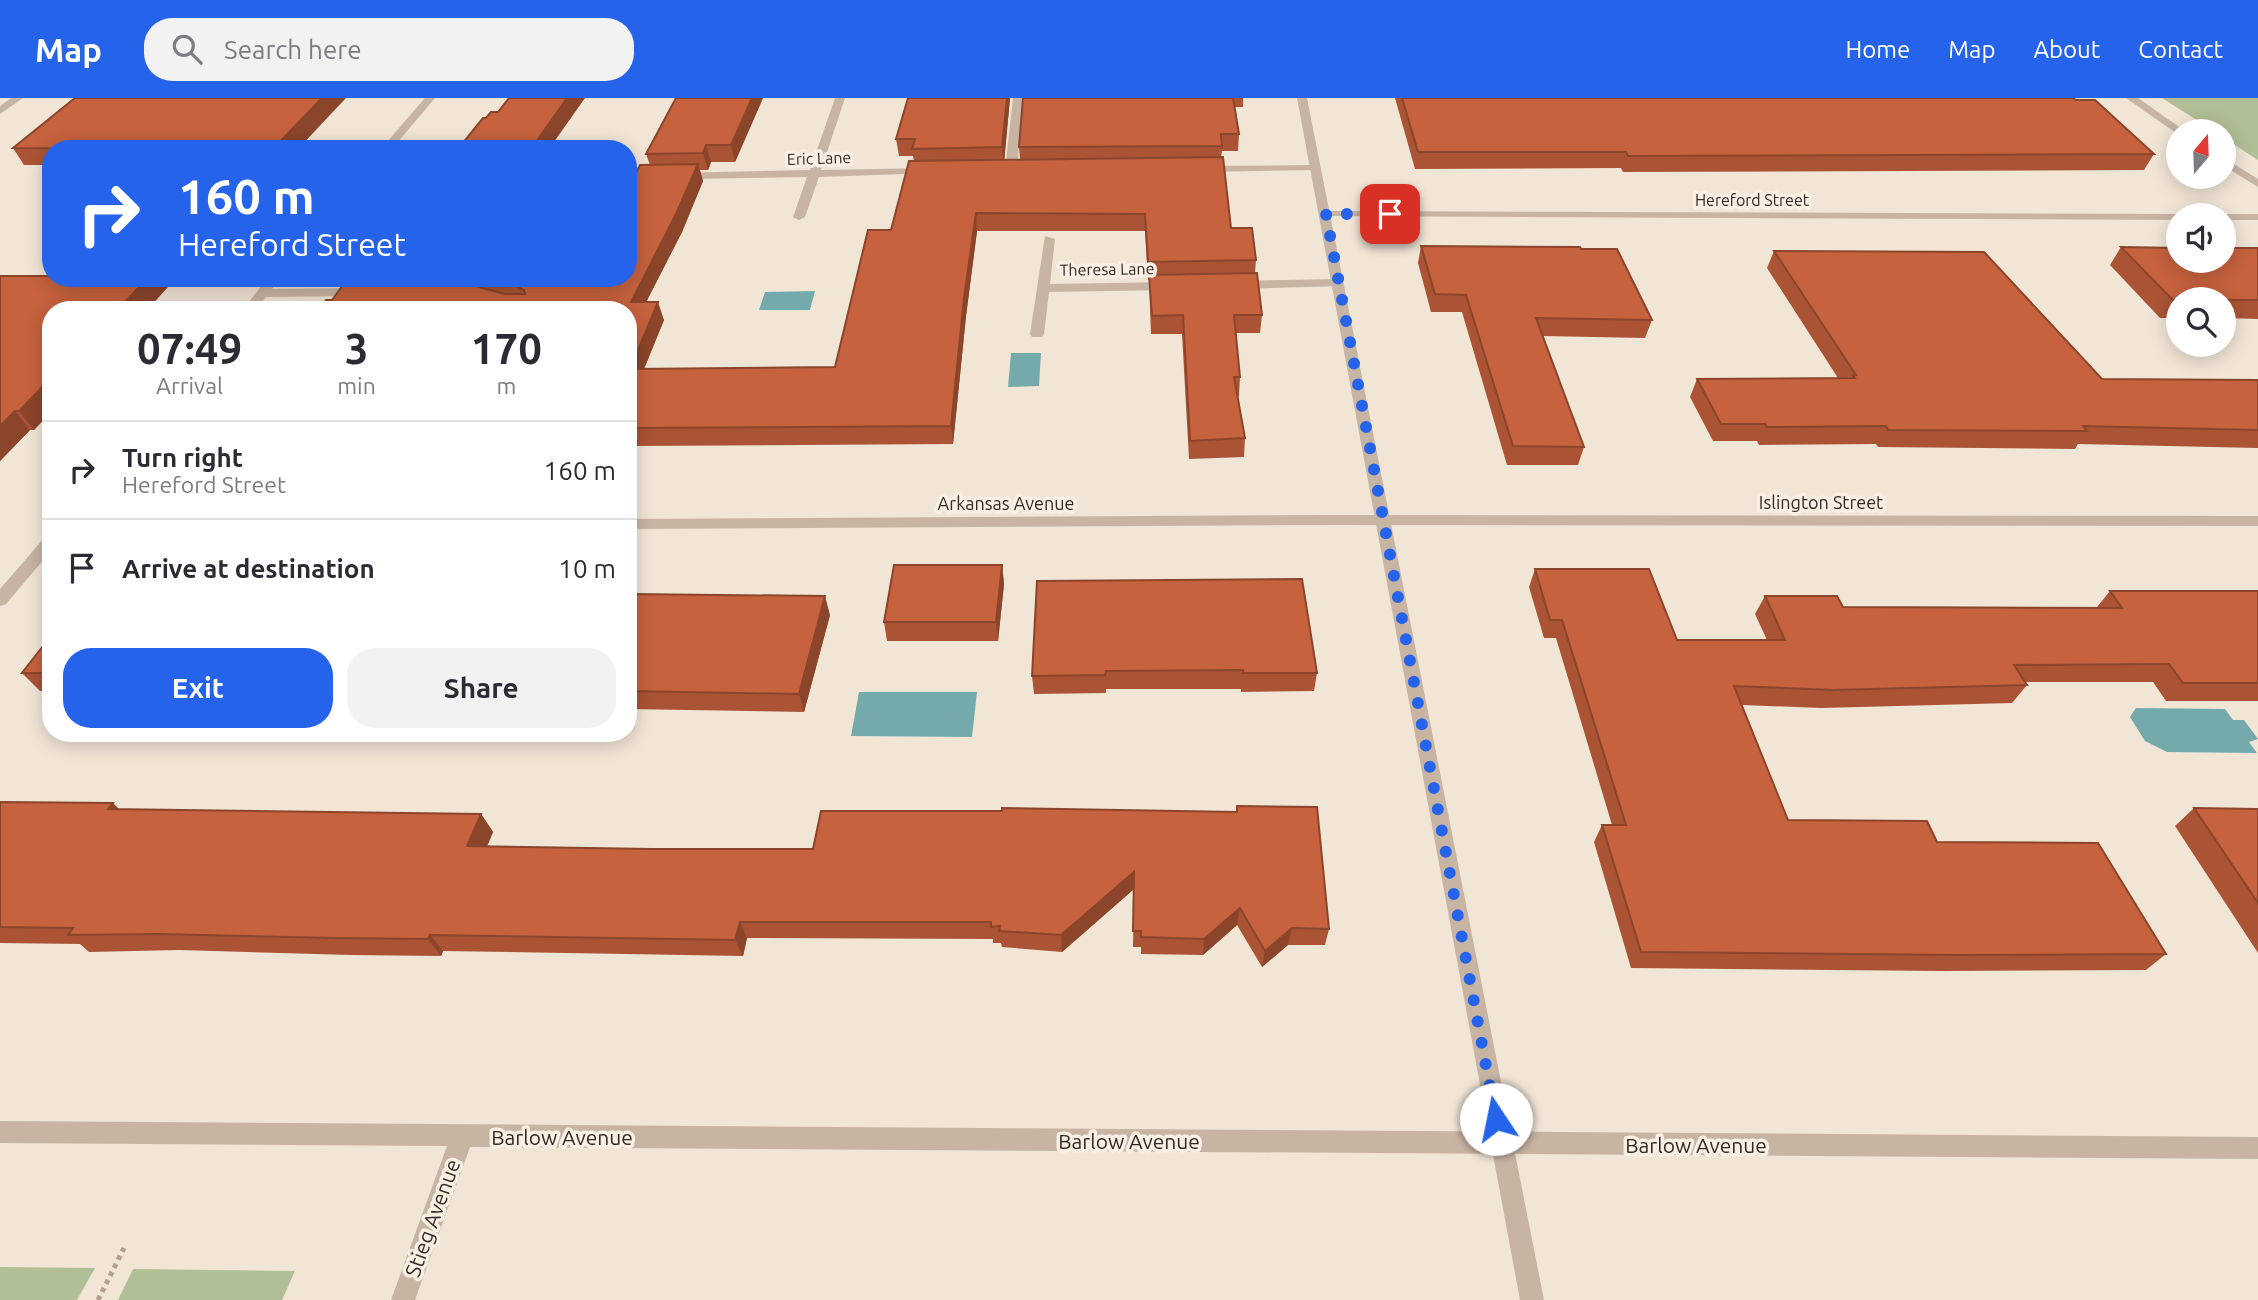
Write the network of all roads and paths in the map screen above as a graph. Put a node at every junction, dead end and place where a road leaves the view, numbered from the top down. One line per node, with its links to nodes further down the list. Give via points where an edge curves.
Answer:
1 (18, 98): 7 (street)
2 (430, 98): 9 (street)
3 (840, 98): 15 (street)
4 (1018, 98): 13 (street, via 1005,170)
5 (1302, 98): 10 (street)
6 (2131, 98): 8 (street)
7 (0, 111)
8 (2166, 122)
9 (394, 140)
10 (1315, 168): 11 (street); 18 (street)
11 (1185, 169)
12 (2236, 169): 17 (street)
13 (1024, 170)
14 (937, 171): 15 (street, Eric Lane)
15 (815, 174): 16 (street, Eric Lane); 22 (street)
16 (637, 177)
17 (2258, 184)
18 (1326, 214): 19 (street, Hereford Street); 24 (street)
19 (2166, 217)
20 (2236, 217): 21 (street)
21 (2258, 217)
22 (799, 218)
23 (1049, 239): 28 (street, Theresa Lane)
24 (1339, 284): 25 (street); 33 (street)
25 (1219, 285)
26 (1178, 286): 28 (street, Theresa Lane)
27 (267, 287): 29 (street)
28 (1043, 288): 32 (street, Theresa Lane)
29 (262, 292): 30 (street); 31 (street)
30 (371, 292)
31 (255, 301)
32 (1037, 334)
33 (1383, 520): 34 (street, Islington Street); 35 (street, Arkansas Avenue); 40 (street)
34 (2258, 522)
35 (637, 524)
36 (42, 551): 37 (street)
37 (0, 600)
38 (0, 1132): 39 (street, Barlow Avenue)
39 (462, 1136): 40 (street, Barlow Avenue); 44 (street, Stieg Avenue)
40 (1501, 1143): 41 (street, Barlow Avenue); 45 (street)
41 (2258, 1148)
42 (124, 1248): 43 (path)
43 (98, 1300)
44 (402, 1300)
45 (1532, 1300)

